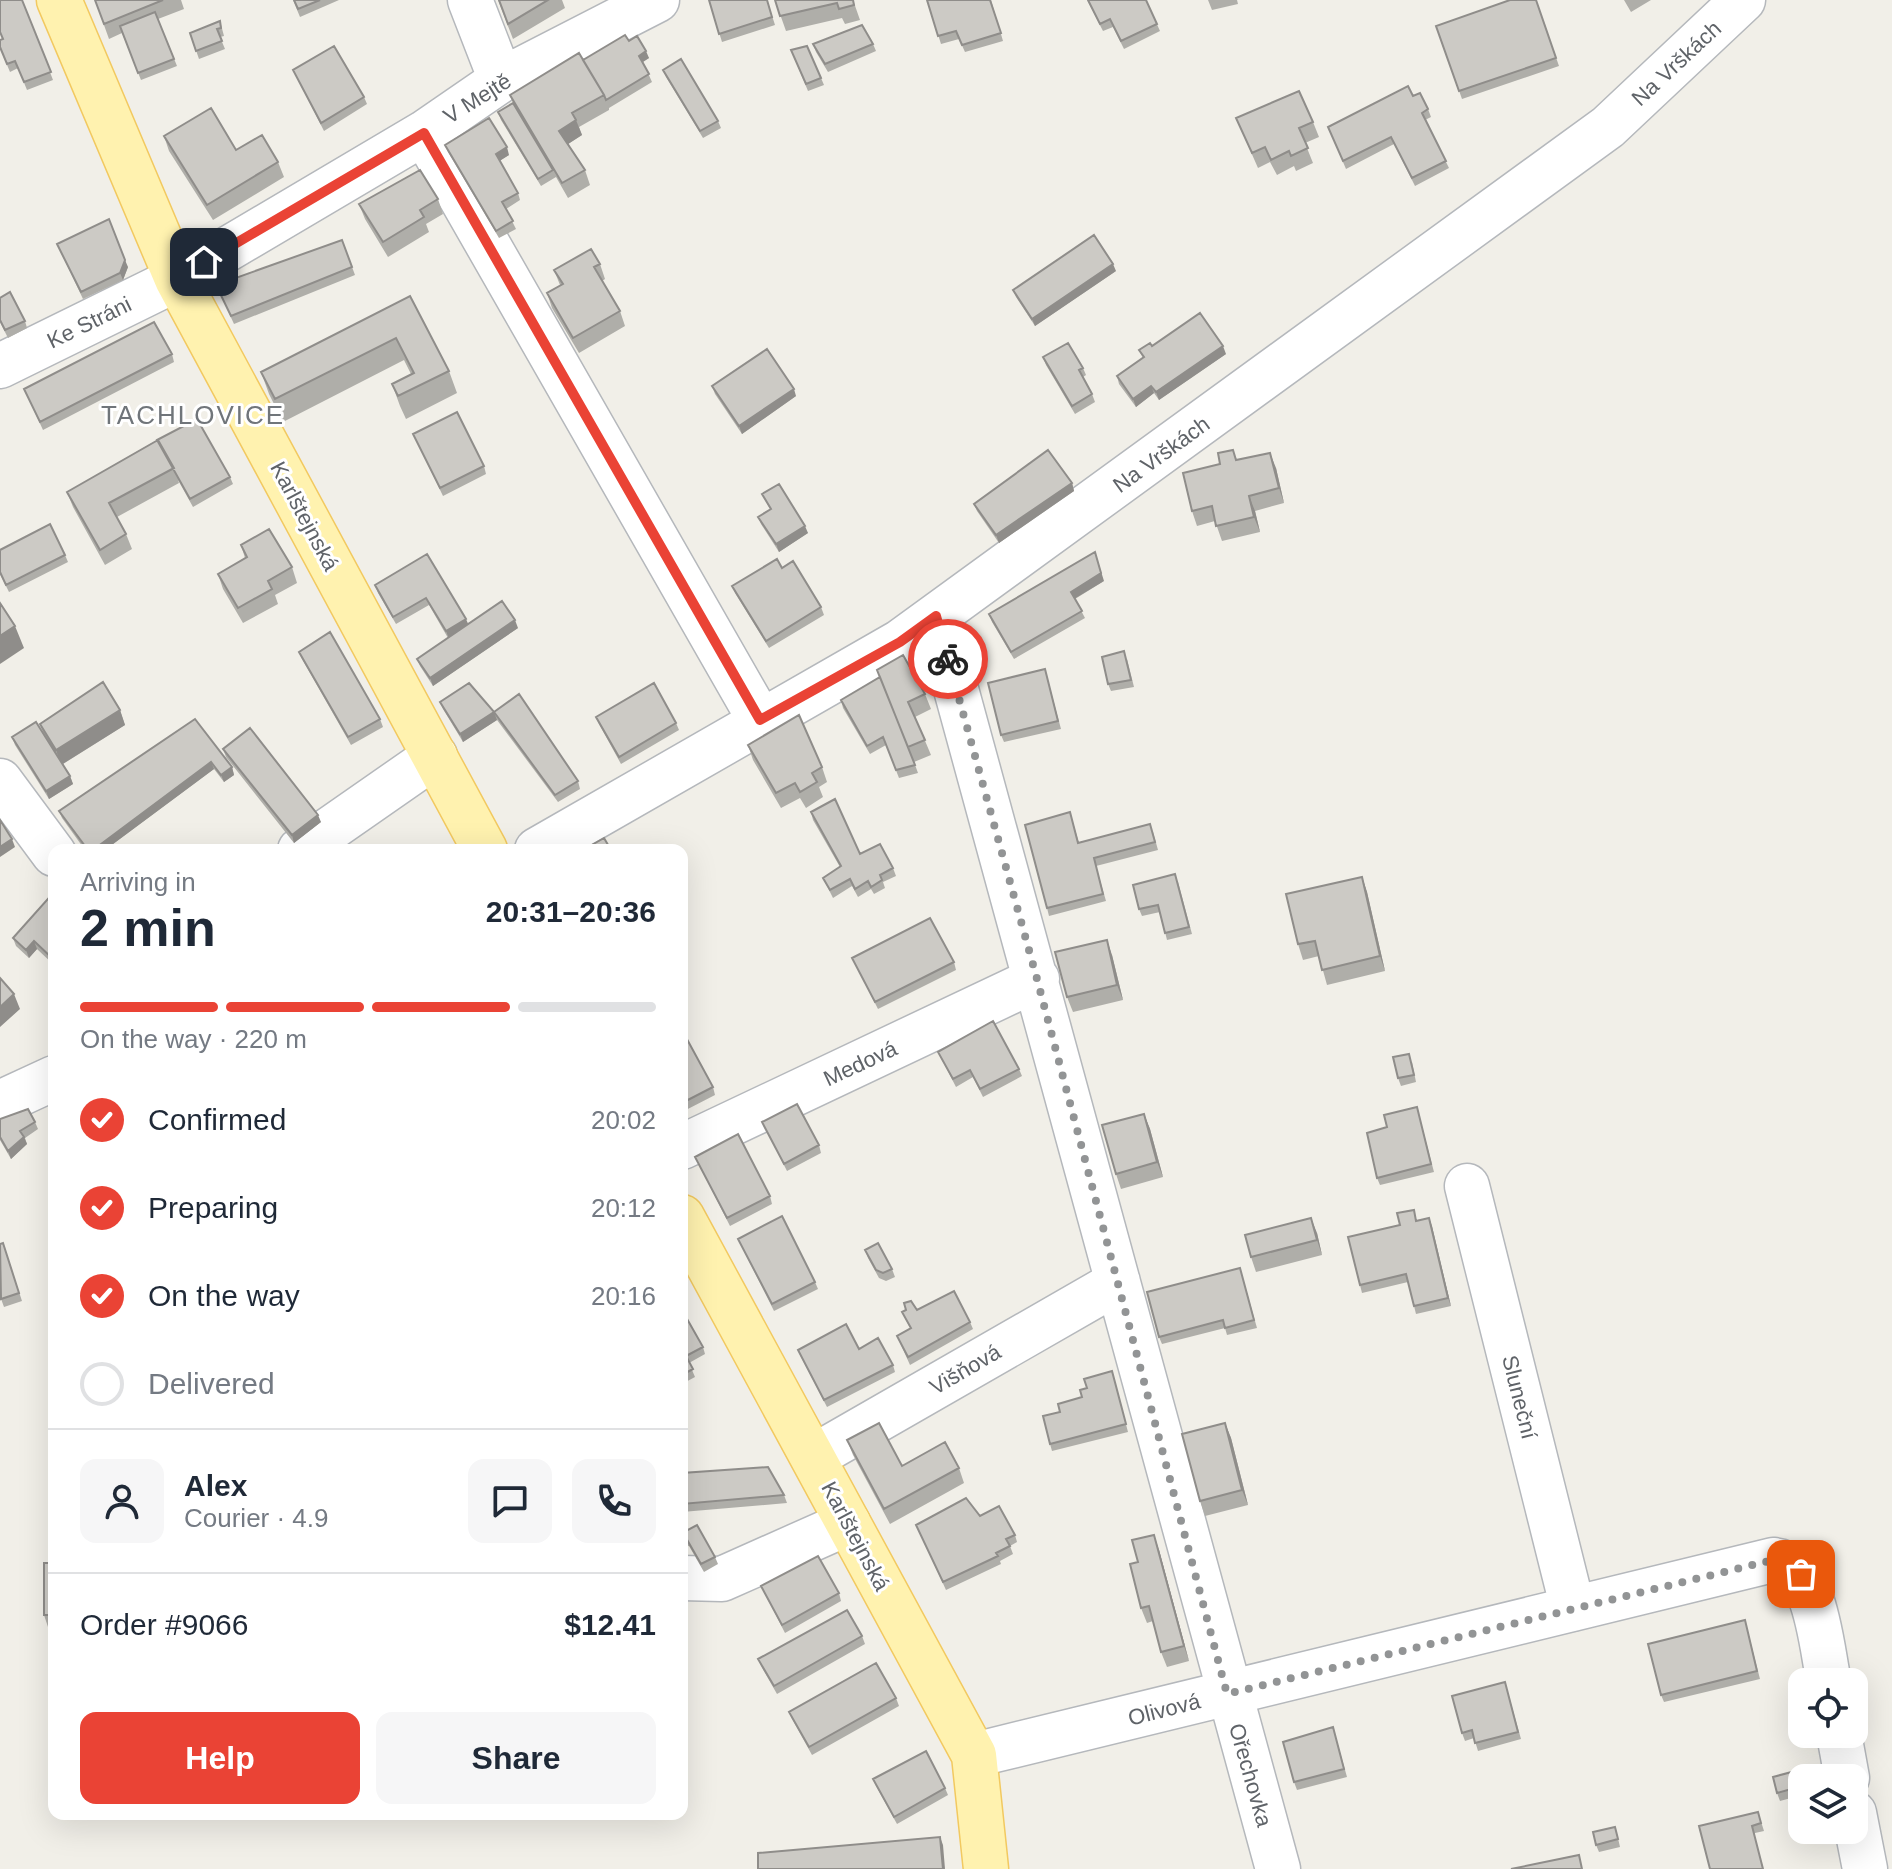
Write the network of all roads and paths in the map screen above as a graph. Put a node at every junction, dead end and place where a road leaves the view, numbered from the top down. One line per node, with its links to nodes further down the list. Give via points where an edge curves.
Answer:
1 (59, 0): 7 (main road, Karlštejnská)
2 (470, 0): 5 (street)
3 (657, 0): 5 (street, V Mejtě)
4 (1743, 0): 9 (street, Na Vrškách, via 1608,127)
5 (501, 80): 6 (street, V Mejtě)
6 (424, 133): 7 (street, V Mejtě); 10 (street)
7 (177, 279): 8 (street, Ke Stráni); 11 (main road, Karlštejnská)
8 (0, 366)
9 (936, 616): 10 (street, Na Vrškách, via 900,642); 17 (street, Ořechovka)
10 (760, 720): 15 (street, Na Vrškách)
11 (435, 756): 13 (street); 14 (main road, Karlštejnská)
12 (0, 781): 16 (street)
13 (309, 844)
14 (482, 844)
15 (547, 844)
16 (48, 846)
17 (1037, 979): 20 (street, Medová); 23 (street, Ořechovka)
18 (48, 1081): 19 (street)
19 (0, 1103)
20 (688, 1144)
21 (1467, 1186): 27 (street, Sluneční)
22 (688, 1239): 24 (main road, Karlštejnská)
23 (1118, 1282): 24 (street, Višňová); 29 (street, Ořechovka)
24 (813, 1457): 25 (main road, Karlštejnská)
25 (848, 1523): 26 (street, via 722,1579); 30 (main road, Karlštejnská)
26 (688, 1578)
27 (1573, 1609): 28 (street, Olivová, via 1773,1560 1787,1561 1801,1574 1813,1605); 29 (street, Olivová)
28 (1826, 1668)
29 (1227, 1694): 30 (street, Olivová); 33 (street, Ořechovka)
30 (974, 1755): 32 (main road, Karlštejnská)
31 (1860, 1844): 34 (street)
32 (986, 1869)
33 (1278, 1869)
34 (1865, 1869)

